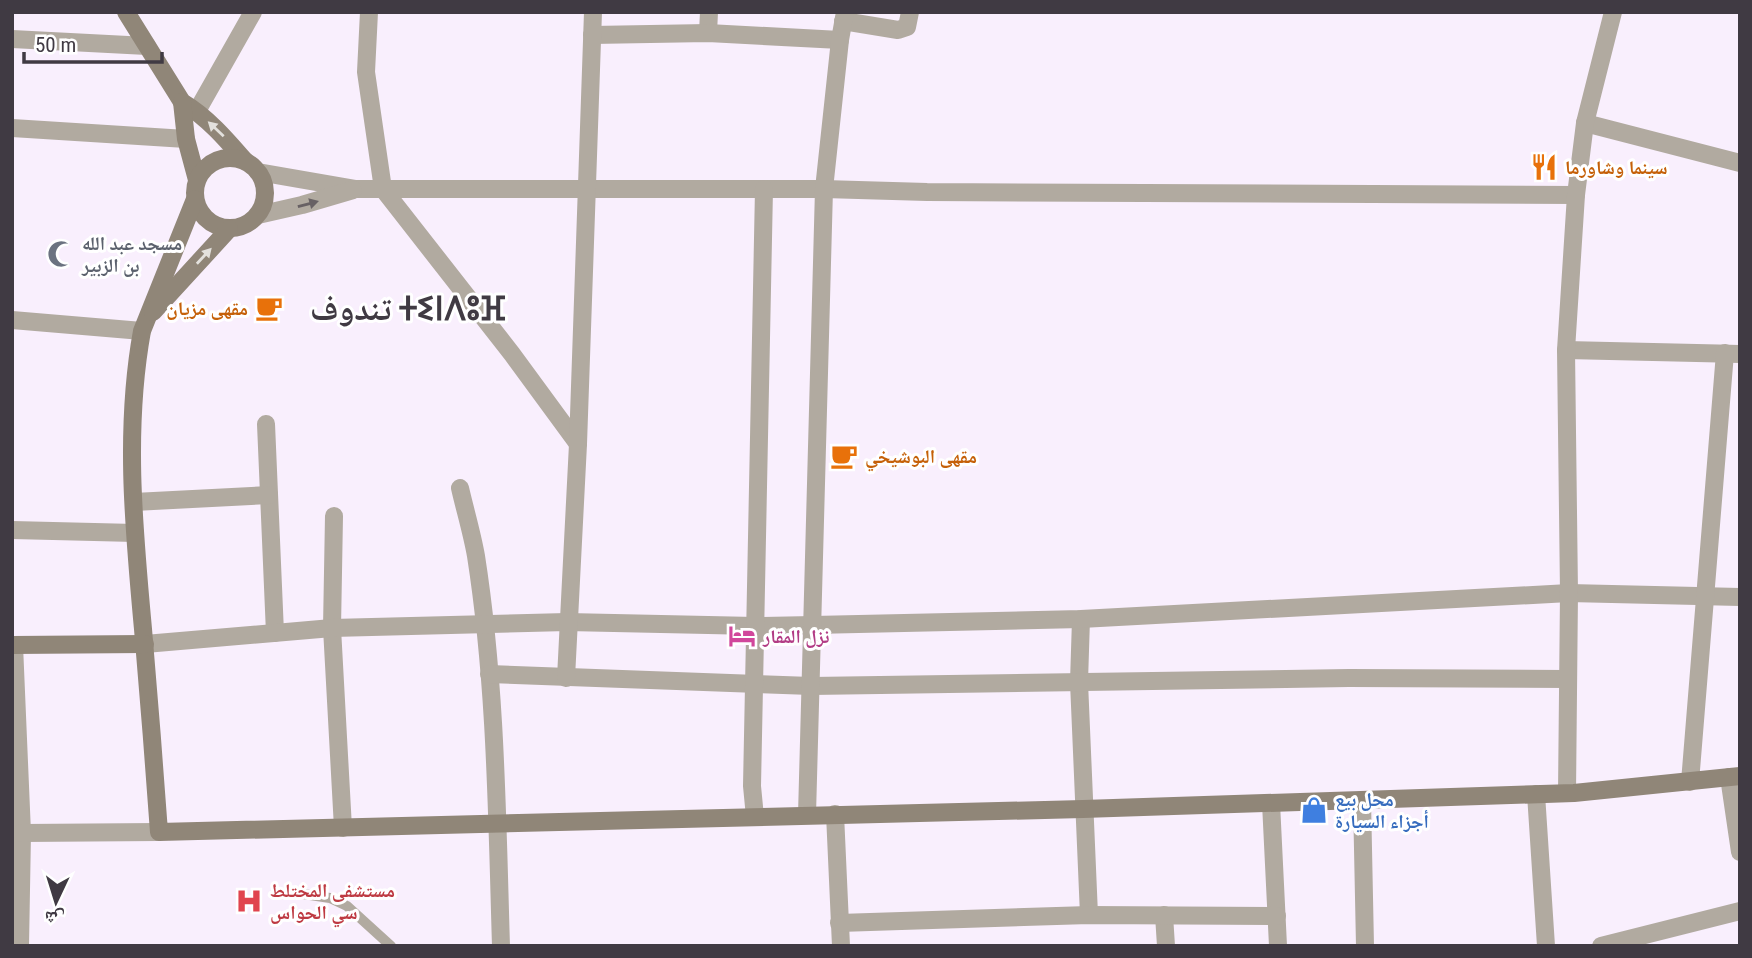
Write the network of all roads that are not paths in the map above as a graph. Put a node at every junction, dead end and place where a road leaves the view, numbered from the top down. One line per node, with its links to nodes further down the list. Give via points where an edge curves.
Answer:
1 (126, 12): 13 (main road)
2 (253, 12): 14 (street)
3 (369, 12): 23 (street, via 366,72)
4 (593, 12): 10 (street)
5 (709, 12): 9 (street)
6 (910, 12): 8 (street, via 907,27 898,30)
7 (1613, 12): 15 (street)
8 (844, 17): 12 (street)
9 (708, 33): 10 (street); 12 (street)
10 (592, 35): 25 (street)
11 (12, 39): 13 (street)
12 (840, 40): 21 (street)
13 (147, 46): 14 (main road)
14 (189, 106): 17 (main road); 19 (main road, one-way to 14)
15 (1585, 123): 18 (street); 26 (street)
16 (12, 128): 17 (street)
17 (186, 139): 20 (main road)
18 (1740, 163)
19 (252, 166): 20 (main road, via 222,158 211,163); 22 (street); 28 (main road, via 266,193)
20 (197, 180): 27 (main road)
21 (824, 188): 24 (street); 26 (street); 48 (street)
22 (356, 189): 23 (street); 28 (street, one-way to 22)
23 (383, 189): 25 (street); 35 (street)
24 (764, 189): 25 (street); 49 (street)
25 (586, 190): 35 (street)
26 (1576, 195): 32 (street)
27 (195, 200): 29 (main road, via 203,217); 31 (main road)
28 (258, 215): 29 (main road)
29 (229, 229): 31 (main road, one-way to 29)
30 (12, 320): 31 (street)
31 (144, 326): 38 (main road, via 131,441)
32 (1566, 350): 33 (street); 42 (street)
33 (1732, 353): 43 (street)
34 (266, 425): 37 (street)
35 (578, 444): 46 (street)
36 (460, 488): 47 (street)
37 (269, 495): 38 (street); 51 (street)
38 (134, 502): 41 (main road)
39 (334, 516): 50 (street)
40 (12, 530): 41 (street)
41 (135, 533): 52 (main road)
42 (1569, 593): 43 (street); 45 (street); 56 (street)
43 (1704, 596): 44 (street); 61 (street)
44 (1740, 597)
45 (1081, 619): 48 (street); 57 (street)
46 (567, 622): 47 (street); 49 (street); 55 (street)
47 (485, 623): 50 (street); 54 (street)
48 (813, 625): 49 (street); 59 (street)
49 (755, 626): 58 (street)
50 (332, 628): 51 (street); 71 (street)
51 (275, 633): 52 (street)
52 (145, 644): 53 (main road); 72 (main road)
53 (13, 645): 73 (street)
54 (489, 674): 55 (street); 70 (street)
55 (566, 678): 58 (street)
56 (1567, 679): 57 (street); 62 (street)
57 (1079, 682): 59 (street); 66 (street)
58 (755, 685): 59 (street); 69 (street)
59 (811, 686): 68 (street)
60 (1734, 776): 61 (main road); 74 (street)
61 (1690, 782): 62 (main road)
62 (1567, 793): 63 (main road)
63 (1536, 794): 64 (main road); 88 (street)
64 (1362, 800): 65 (main road); 87 (street)
65 (1271, 803): 66 (main road); 79 (street)
66 (1083, 809): 67 (main road); 77 (street)
67 (835, 814): 68 (main road); 80 (street)
68 (807, 815): 69 (main road)
69 (755, 817): 70 (main road)
70 (498, 824): 71 (main road); 83 (street)
71 (343, 828): 72 (main road)
72 (159, 832): 73 (street)
73 (22, 833): 81 (street)
74 (1740, 852)
75 (290, 892): 82 (lane, via 330,898 347,906)
76 (1740, 911): 89 (street)
77 (1089, 915): 78 (street); 80 (street)
78 (1164, 915): 79 (street); 85 (street)
79 (1277, 916): 86 (street)
80 (839, 923): 84 (street)
81 (17, 941)
82 (391, 946)
83 (501, 946)
84 (841, 946)
85 (1166, 946)
86 (1278, 946)
87 (1364, 946)
88 (1546, 946)
89 (1601, 946)

